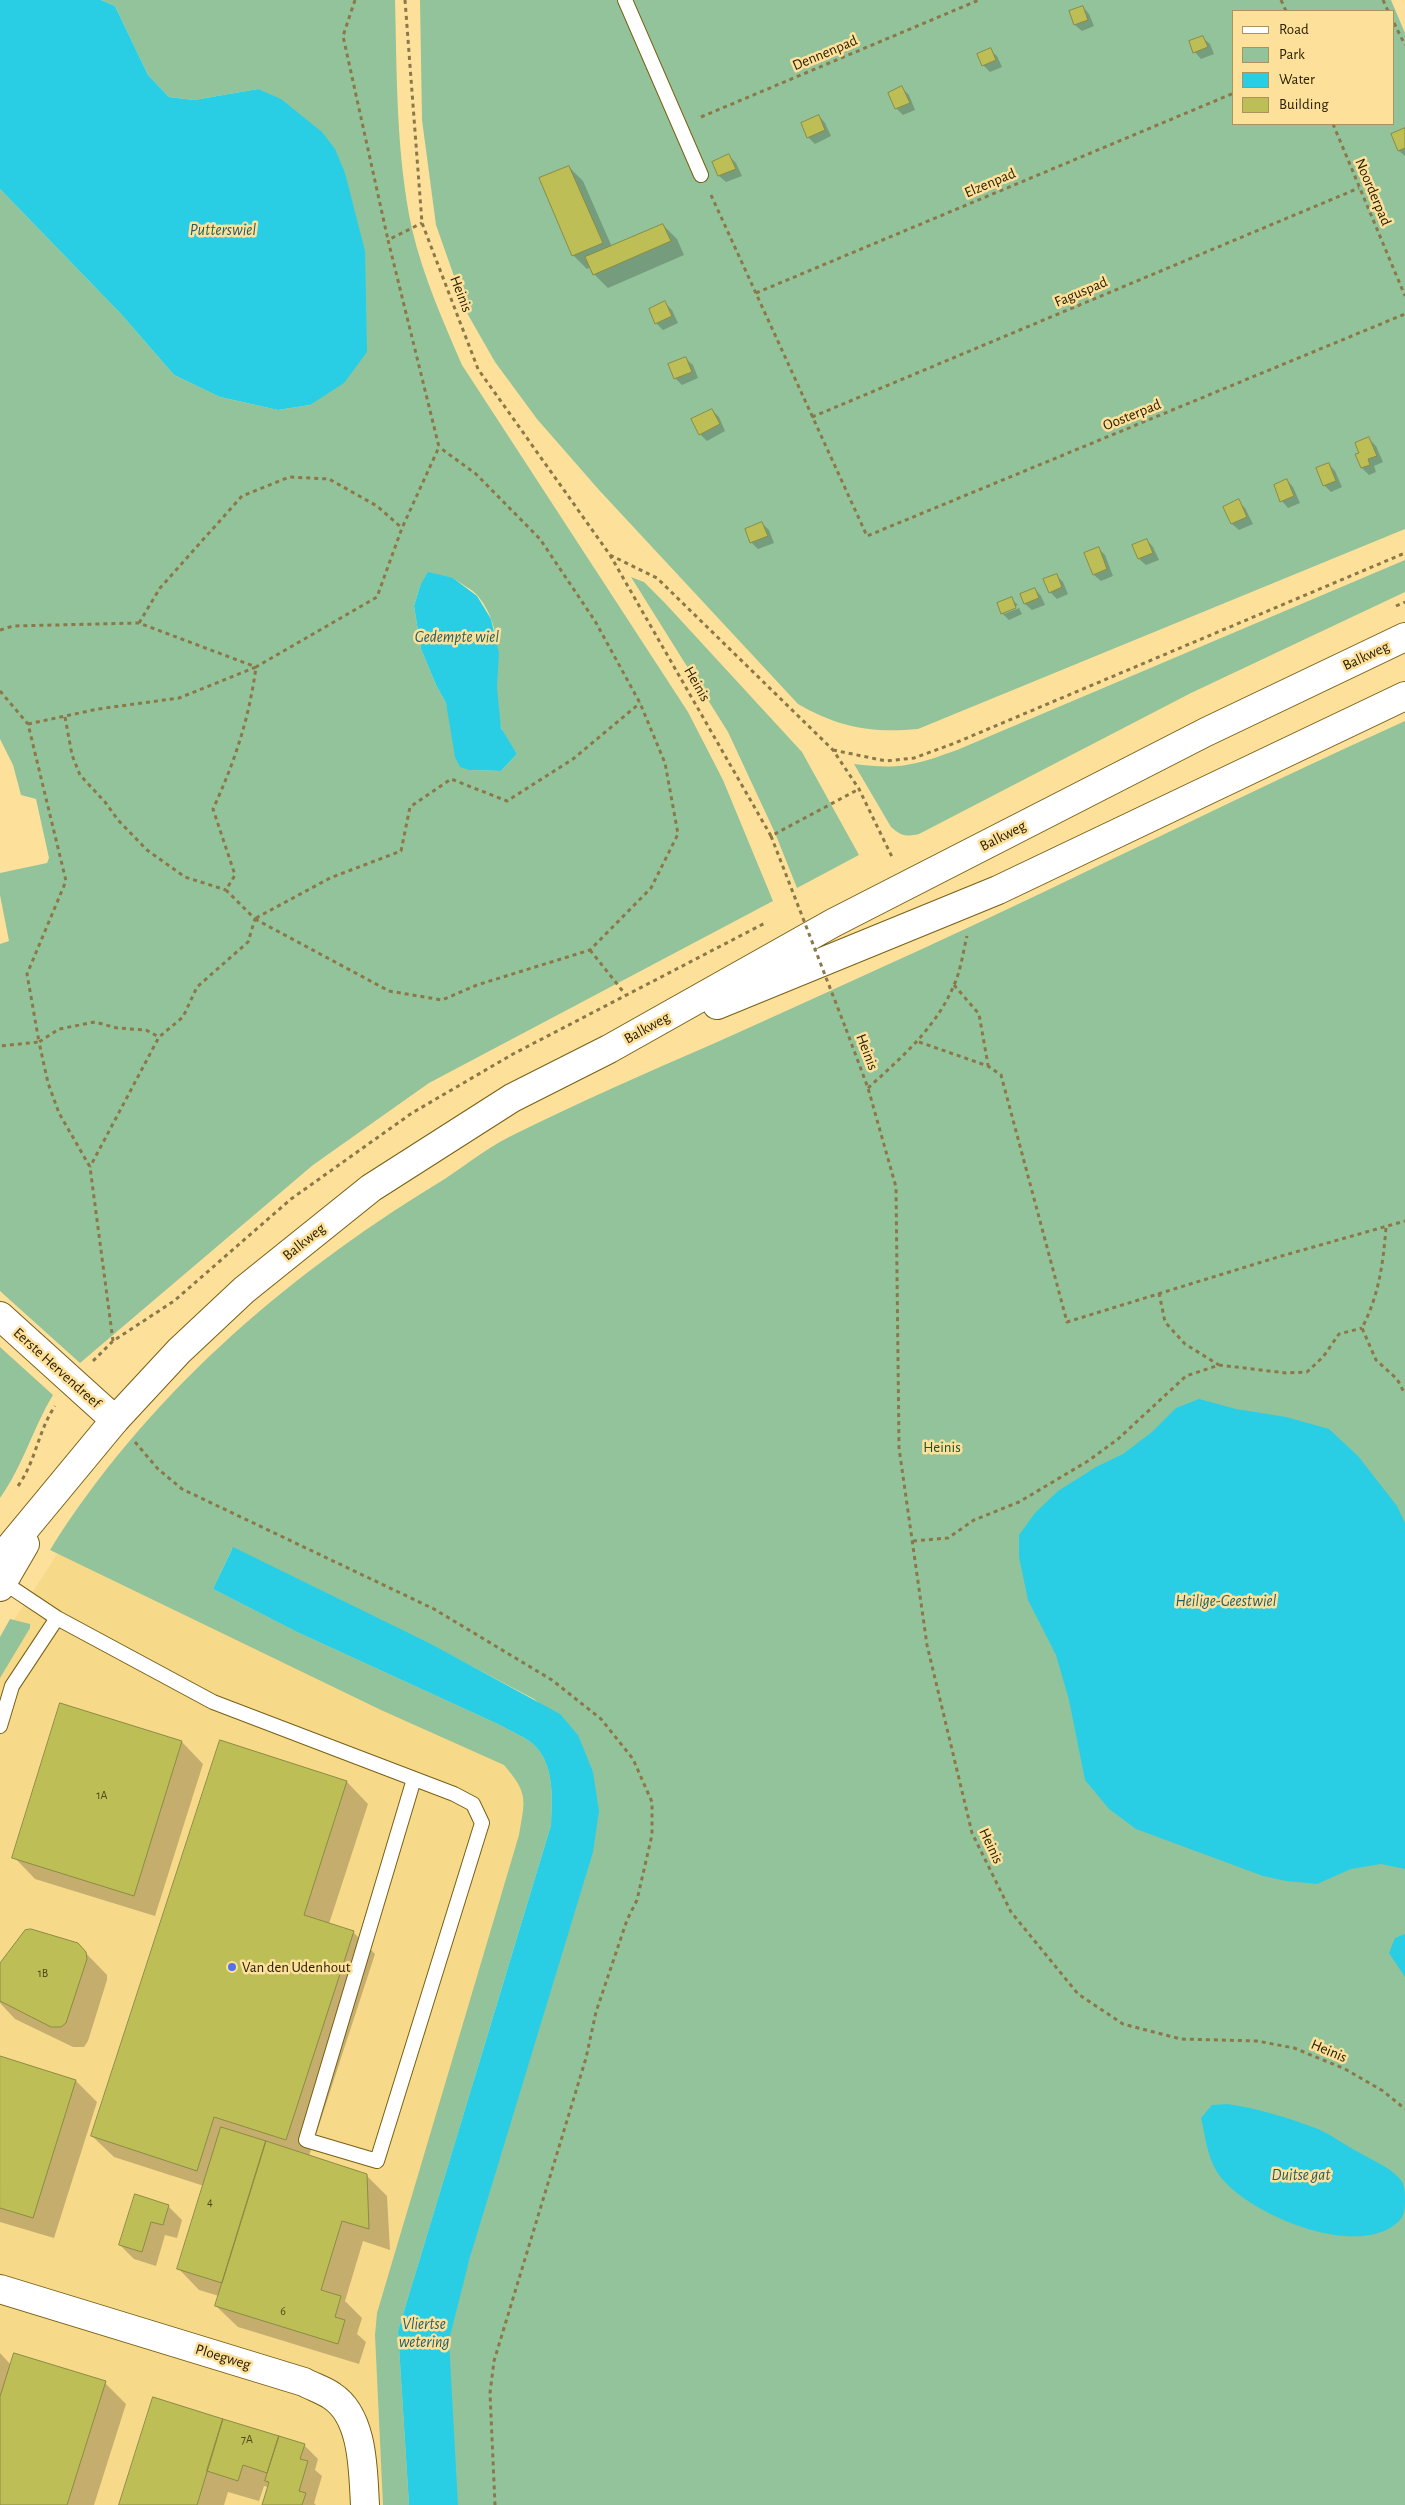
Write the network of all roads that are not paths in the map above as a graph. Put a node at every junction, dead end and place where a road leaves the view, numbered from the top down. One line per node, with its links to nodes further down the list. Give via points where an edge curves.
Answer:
1 (626, 0): 2 (lane)
2 (702, 175)
3 (1405, 637): 5 (street, Balkweg, via 1206,732 868,905)
4 (1405, 696): 5 (street, Balkweg, via 998,890)
5 (609, 1049): 7 (street, Balkweg, via 512,1098 371,1188 244,1290 179,1351)
6 (0, 1316): 7 (street, Eerste Hervendreef)
7 (115, 1420): 8 (street, Balkweg, via 51,1500)
8 (1, 1576): 9 (lane)
9 (57, 1618): 10 (lane, via 12,1686); 11 (lane, via 213,1702)
10 (0, 1726)
11 (414, 1779): 11 (lane, via 473,1804 482,1823 377,2161 306,2140)
12 (0, 2288): 13 (street, Ploegweg, via 304,2382 333,2396 350,2418 362,2449)
13 (365, 2505)

